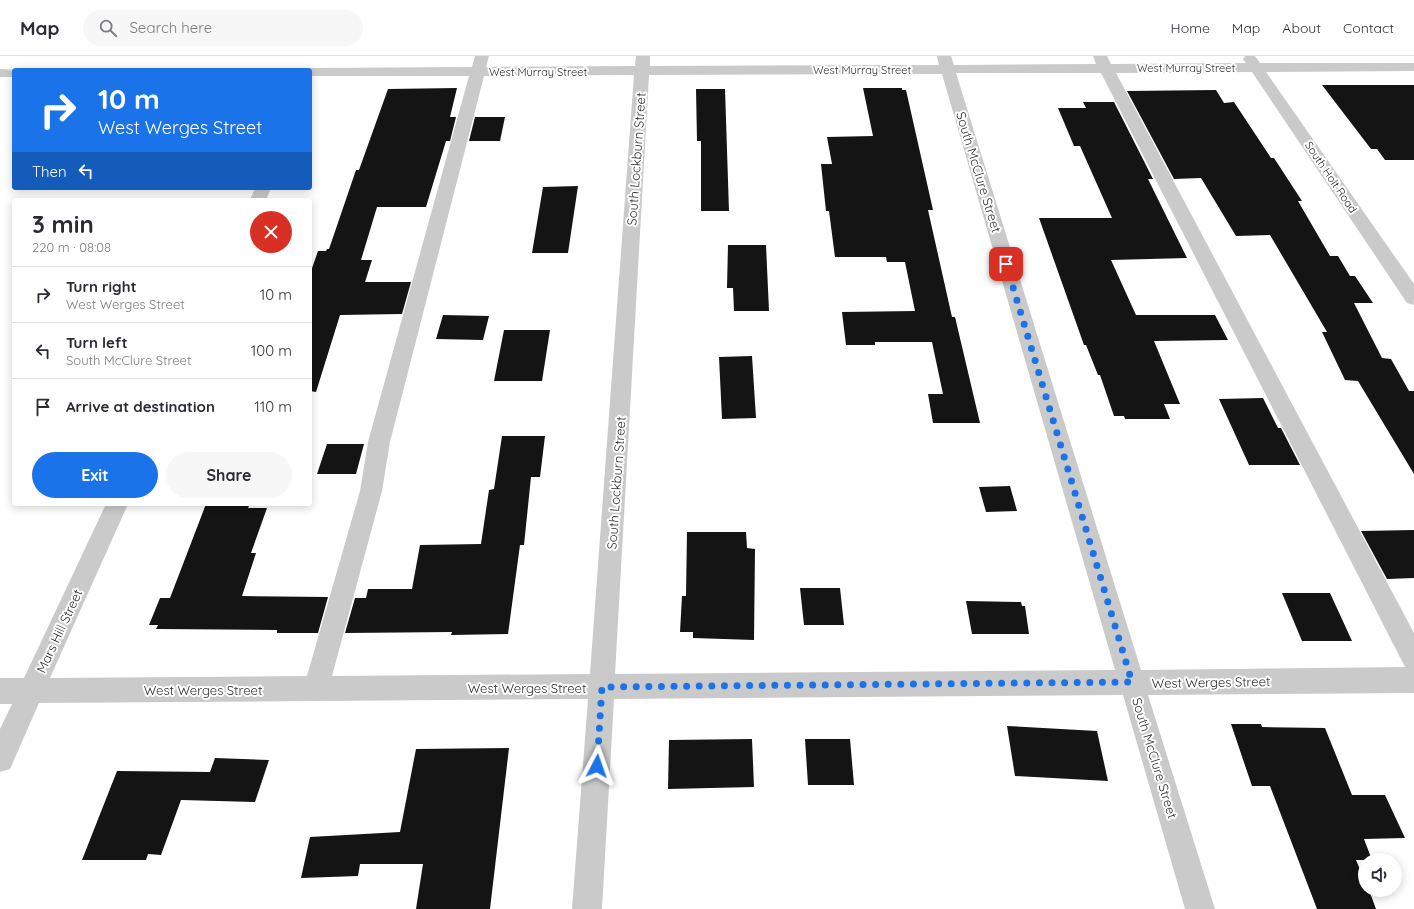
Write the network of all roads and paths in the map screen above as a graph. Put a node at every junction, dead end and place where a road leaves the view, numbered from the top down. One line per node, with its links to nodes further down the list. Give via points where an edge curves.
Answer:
1 (324, 56): 8 (street)
2 (1103, 62): 3 (street, West Murray Street); 4 (street, West Murray Street); 13 (street)
3 (1252, 62): 7 (street, West Murray Street); 11 (street, South Holt Road)
4 (946, 63): 6 (street, West Murray Street); 15 (street, South McClure Street)
5 (480, 64): 6 (street, West Murray Street); 8 (street, West Murray Street); 17 (street, via 379,442 371,491)
6 (642, 64): 16 (street, South Lockburn Street)
7 (1414, 67)
8 (313, 72)
9 (0, 73): 10 (street)
10 (12, 73)
11 (1414, 298)
12 (117, 506): 19 (street, Mars Hill Street)
13 (1414, 658)
14 (1414, 680): 15 (street, West Werges Street)
15 (1132, 682): 16 (street, West Werges Street); 22 (street, South McClure Street)
16 (602, 687): 17 (street, West Werges Street); 21 (street, South Lockburn Street)
17 (316, 689): 19 (street, West Werges Street)
18 (0, 691): 19 (street, West Werges Street)
19 (31, 691): 20 (street, Mars Hill Street)
20 (0, 759)
21 (587, 909)
22 (1200, 909)

